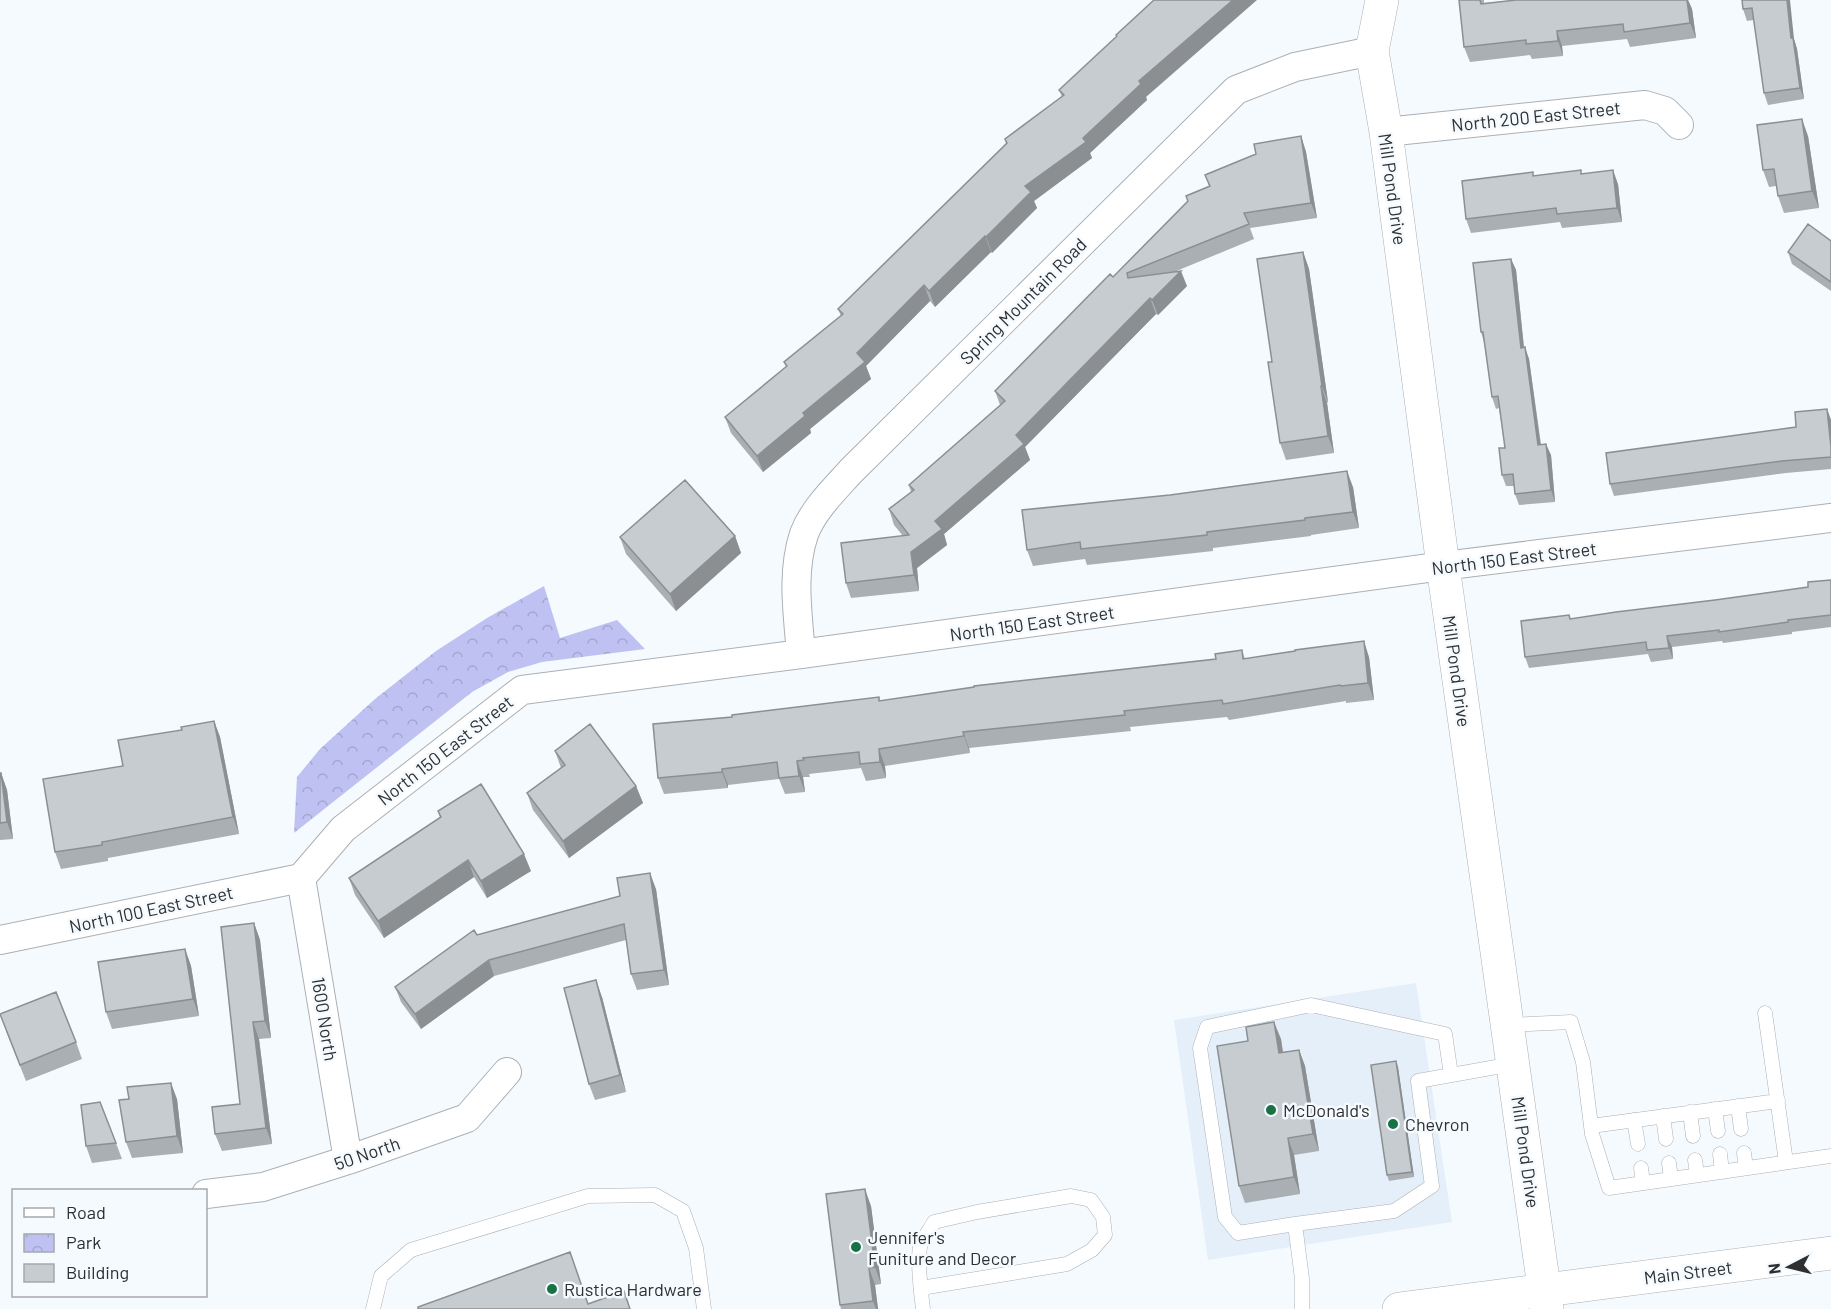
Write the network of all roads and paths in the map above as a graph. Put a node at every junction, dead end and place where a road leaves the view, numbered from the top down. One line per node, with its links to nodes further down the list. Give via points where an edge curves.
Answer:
1 (1382, 0): 2 (main road)
2 (1372, 51): 4 (main road, Mill Pond Drive); 7 (street, Spring Mountain Road, via 1295,67 1236,90 851,471 820,507 805,533 797,563 796,592)
3 (1679, 124): 4 (street, North 200 East Street, via 1665,111 1645,105)
4 (1386, 132): 6 (main road, Mill Pond Drive)
5 (1831, 518): 6 (street, North 150 East Street)
6 (1443, 566): 7 (street, North 150 East Street); 11 (main road, Mill Pond Drive)
7 (801, 654): 8 (street, North 150 East Street, via 522,690 342,829)
8 (302, 878): 9 (street, North 100 East Street); 30 (street, 1600 North)
9 (0, 940)
10 (1765, 1013): 15 (lane)
11 (1508, 1025): 12 (main road, Mill Pond Drive); 21 (lane, via 1571,1022 1583,1062)
12 (1513, 1064): 14 (lane); 44 (main road, Mill Pond Drive)
13 (507, 1072): 30 (street, 50 North, via 467,1118)
14 (1451, 1075): 41 (lane, via 1418,1081 1432,1186 1394,1211); 41 (lane, via 1445,1034 1311,1005 1207,1027 1200,1048 1225,1217 1238,1233)
15 (1778, 1101): 16 (lane); 32 (lane)
16 (1738, 1106): 17 (lane); 22 (lane)
17 (1715, 1109): 18 (lane); 23 (lane)
18 (1690, 1112): 19 (lane); 24 (lane)
19 (1663, 1116): 20 (lane); 25 (lane)
20 (1634, 1120): 21 (lane); 26 (lane)
21 (1591, 1126): 39 (lane, via 1610,1188)
22 (1741, 1129)
23 (1718, 1131)
24 (1693, 1136)
25 (1666, 1139)
26 (1638, 1144)
27 (1744, 1153): 35 (lane)
28 (1720, 1154): 36 (lane)
29 (1831, 1156): 32 (lane)
30 (348, 1160): 40 (street, 50 North, via 263,1187)
31 (1695, 1160): 37 (lane)
32 (1786, 1162): 35 (lane)
33 (1669, 1163): 38 (lane)
34 (1641, 1168): 39 (lane)
35 (1746, 1168): 36 (lane)
36 (1722, 1172): 37 (lane)
37 (1697, 1175): 38 (lane)
38 (1671, 1179): 39 (lane)
39 (1643, 1183)
40 (207, 1194)
41 (1295, 1224): 48 (lane)
42 (1831, 1253): 44 (main road, Main Street)
43 (921, 1288): 43 (lane, via 920,1247 934,1222 1071,1196 1091,1200 1103,1217 1105,1235 1092,1250 1067,1264); 47 (lane)
44 (1546, 1300): 49 (main road, Main Street)
45 (373, 1309): 46 (lane, via 381,1276 411,1250 588,1196 655,1195 683,1211 696,1248)
46 (704, 1309)
47 (923, 1309)
48 (1302, 1309)
49 (1399, 1309)

